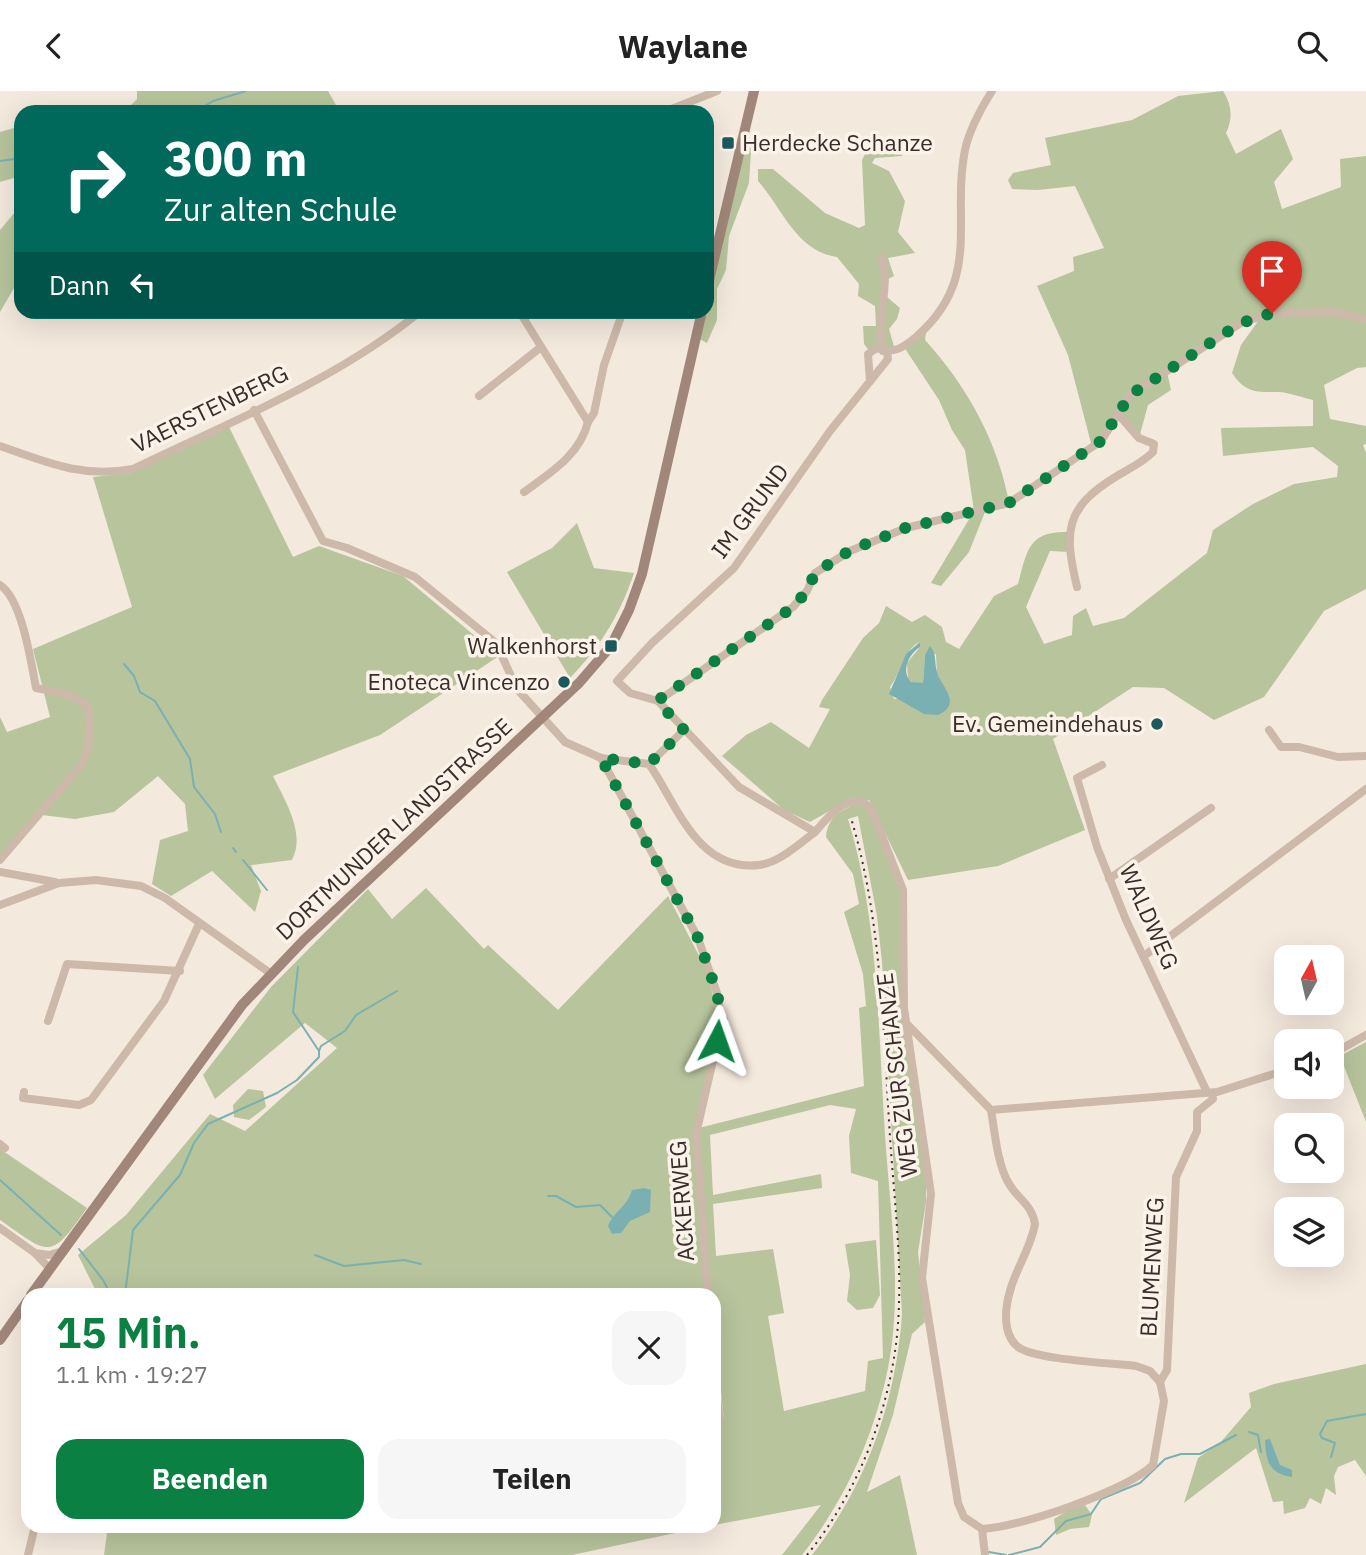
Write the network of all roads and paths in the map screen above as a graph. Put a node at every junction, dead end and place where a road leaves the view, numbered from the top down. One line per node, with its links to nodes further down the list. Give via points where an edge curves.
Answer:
1 (716, 91): 4 (street)
2 (754, 91): 6 (main road)
3 (992, 91): 13 (street, via 965,148 962,253 952,285 923,331 904,347)
4 (681, 105)
5 (881, 257): 13 (street, via 885,282 880,323)
6 (714, 260)
7 (411, 319): 16 (street, VAERSTENBERG, via 358,357)
8 (524, 319): 12 (street)
9 (620, 319): 18 (street)
10 (700, 319): 24 (main road, DORTMUNDER LANDSTRASSE, via 642,574 629,610 611,646)
11 (1366, 319): 17 (street, via 1334,312 1272,313 1249,320 1130,395)
12 (541, 347): 15 (street); 18 (street)
13 (885, 351): 14 (street, IM GRUND, via 888,359); 14 (street, IM GRUND, via 877,348 869,354)
14 (870, 381): 23 (street, IM GRUND, via 734,568 617,681 630,693)
15 (479, 396)
16 (254, 410): 19 (street, VAERSTENBERG, via 133,469 114,473 78,472); 24 (street, via 320,538 415,576 496,643 517,689)
17 (1118, 414): 22 (street, via 1139,438 1154,444 1153,451 1100,487 1075,513 1068,539); 23 (street, via 1101,441 1009,503 905,528 831,560 815,573 793,607)
18 (588, 422): 20 (street, via 573,453)
19 (0, 446)
20 (524, 492)
21 (0, 585): 34 (street, via 10,592 17,610 36,688 79,699 88,706 90,719 82,764)
22 (1077, 587)
23 (657, 701): 25 (street)
24 (544, 717): 28 (street, via 565,742); 42 (main road, DORTMUNDER LANDSTRASSE)
25 (684, 730): 29 (street); 33 (street, via 739,787)
26 (1269, 730): 27 (street, via 1281,747 1338,757)
27 (1366, 756)
28 (601, 758): 29 (street); 57 (street, ACKERWEG, via 698,938 717,993 722,1021 696,1134)
29 (649, 764): 33 (street, WEG ZUR SCHANZE, via 693,837 716,857 758,865 783,855)
30 (1102, 765): 36 (street, WALDWEG, via 1077,778)
31 (1366, 789): 40 (street)
32 (1212, 808): 36 (street)
33 (816, 832): 44 (street, WEG ZUR SCHANZE, via 833,812 849,803 864,802 872,810 903,890)
34 (0, 860)
35 (0, 872): 37 (street)
36 (1109, 879): 40 (street, WALDWEG)
37 (58, 883): 38 (street); 39 (street, via 96,880 141,886)
38 (0, 905)
39 (199, 924): 41 (street); 42 (street)
40 (1144, 956): 49 (street, WALDWEG)
41 (180, 971): 43 (street, via 67,964); 48 (street, via 164,1001 91,1100 79,1105 23,1098)
42 (270, 974): 52 (main road, DORTMUNDER LANDSTRASSE, via 212,1043)
43 (48, 1021)
44 (908, 1025): 50 (street); 61 (street, WEG ZUR SCHANZE, via 931,1194 922,1265 933,1358 958,1503 964,1517)
45 (1366, 1035): 46 (street)
46 (1344, 1047)
47 (1274, 1074): 49 (street)
48 (24, 1092)
49 (1210, 1093): 50 (street); 60 (street, BLUMENWEG, via 1213,1099 1198,1112 1197,1131 1177,1177 1167,1370)
50 (991, 1110): 60 (street, via 1004,1173 1035,1224 1007,1303 1006,1321 1018,1347 1034,1354 1136,1366 1150,1371)
51 (0, 1228): 53 (street)
52 (63, 1251): 53 (street); 54 (main road, DORTMUNDER LANDSTRASSE)
53 (37, 1256): 54 (street); 55 (street)
54 (50, 1269): 55 (main road, DORTMUNDER LANDSTRASSE)
55 (39, 1284): 56 (main road, DORTMUNDER LANDSTRASSE)
56 (36, 1288)
57 (707, 1288)
58 (21, 1310): 59 (main road)
59 (0, 1340)
60 (1160, 1382): 61 (street, BLUMENWEG, via 1164,1401 1153,1465 1136,1477 1032,1521)
61 (982, 1529): 63 (street)
62 (33, 1533): 64 (street)
63 (985, 1550)
64 (28, 1555)

